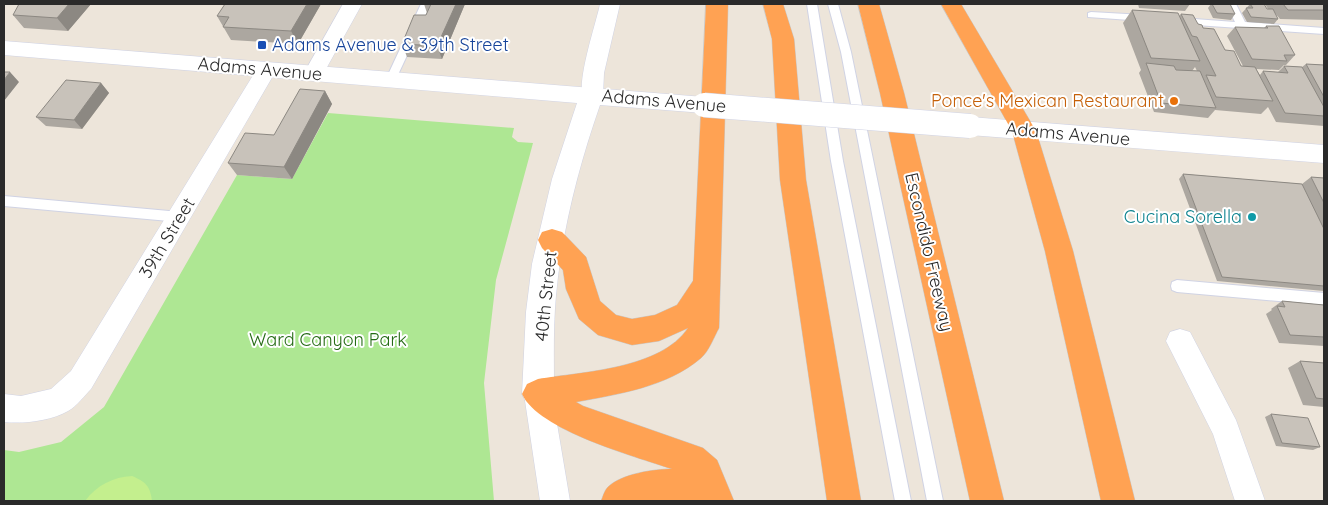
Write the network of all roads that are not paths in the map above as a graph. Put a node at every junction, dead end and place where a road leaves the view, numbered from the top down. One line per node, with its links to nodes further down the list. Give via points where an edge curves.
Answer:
1 (352, 4): 16 (street)
2 (426, 4): 17 (lane)
3 (610, 4): 18 (street)
4 (717, 4): 24 (highway)
5 (773, 4): 33 (highway, via 783,39 793,180)
6 (812, 4): 34 (lane, via 837,161)
7 (833, 4): 35 (lane, via 848,62)
8 (868, 4): 36 (highway, Escondido Freeway, via 892,93)
9 (951, 4): 19 (highway)
10 (1231, 4): 12 (lane)
11 (1091, 15): 12 (lane)
12 (1242, 25): 13 (lane)
13 (1324, 31)
14 (4, 48): 15 (main road, Adams Avenue)
15 (267, 69): 16 (main road, Adams Avenue); 22 (street, 39th Street)
16 (314, 73): 17 (main road, Adams Avenue)
17 (391, 79): 18 (main road, Adams Avenue)
18 (592, 96): 19 (main road, Adams Avenue, bridge); 23 (main road, 40th Street, via 561,194)
19 (1024, 131): 20 (main road, Adams Avenue); 37 (highway, via 1059,251)
20 (1324, 154)
21 (4, 201): 22 (lane)
22 (180, 217): 29 (street, 39th Street, via 81,380 59,401 21,410)
23 (552, 240): 24 (highway, via 576,265 580,289 589,310 608,326 632,332 659,328 687,314); 28 (main road, 40th Street, via 543,291)
24 (706, 283): 28 (highway, via 704,328 692,347 664,366 627,378)
25 (1177, 286): 26 (lane)
26 (1324, 299)
27 (1180, 341): 38 (street, via 1226,430)
28 (538, 394): 30 (highway, via 573,418 691,460 705,472); 31 (street, 40th Street)
29 (4, 408)
30 (715, 498): 32 (highway, via 672,484 644,486)
31 (556, 501)
32 (618, 501)
33 (844, 501)
34 (903, 501)
35 (935, 501)
36 (987, 501)
37 (1118, 501)
38 (1250, 501)

